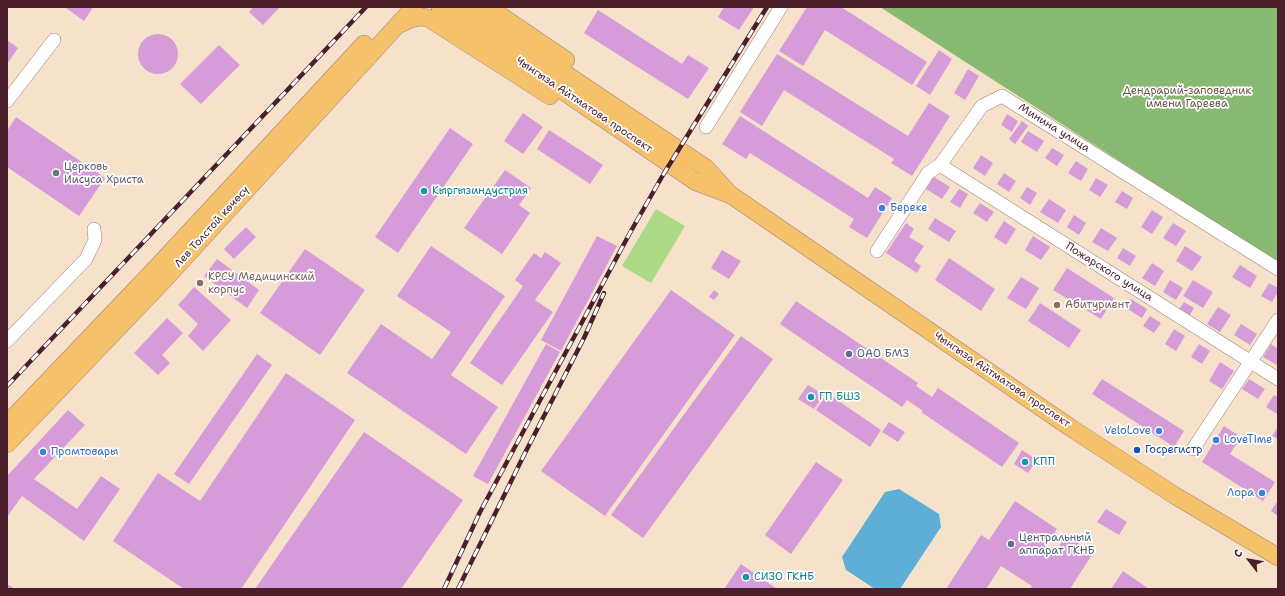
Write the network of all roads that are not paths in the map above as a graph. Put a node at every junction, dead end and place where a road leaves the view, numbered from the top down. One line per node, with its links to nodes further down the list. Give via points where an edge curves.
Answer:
1 (440, 7): 10 (main road, Чынгыза Айтматова проспект)
2 (466, 7): 10 (main road, Чынгыза Айтматова проспект)
3 (488, 7): 10 (main road, via 612,91 646,118)
4 (781, 7): 9 (street)
5 (408, 8): 6 (main road, Лев Толстой көчөсү); 19 (main road, Лев Толстой көчөсү)
6 (397, 25): 10 (main road, via 411,19 428,18 629,144); 20 (main road, Лев Толстой көчөсү, via 166,279)
7 (54, 40): 8 (street)
8 (7, 101)
9 (706, 127)
10 (660, 147): 22 (main road, Чынгыза Айтматова проспект, via 696,182 731,196 1071,428)
11 (940, 165): 13 (street, Минина улица, via 928,173); 14 (street, Минина улица, via 982,106 1002,96); 17 (street, Пожарского улица)
12 (94, 229): 16 (street, via 95,240 86,259)
13 (877, 251)
14 (1278, 268)
15 (1278, 320): 17 (street)
16 (7, 341)
17 (1250, 362): 18 (street, Пожарского улица); 21 (street)
18 (1278, 379)
19 (7, 424)
20 (7, 444)
21 (1193, 449)
22 (1278, 557)

